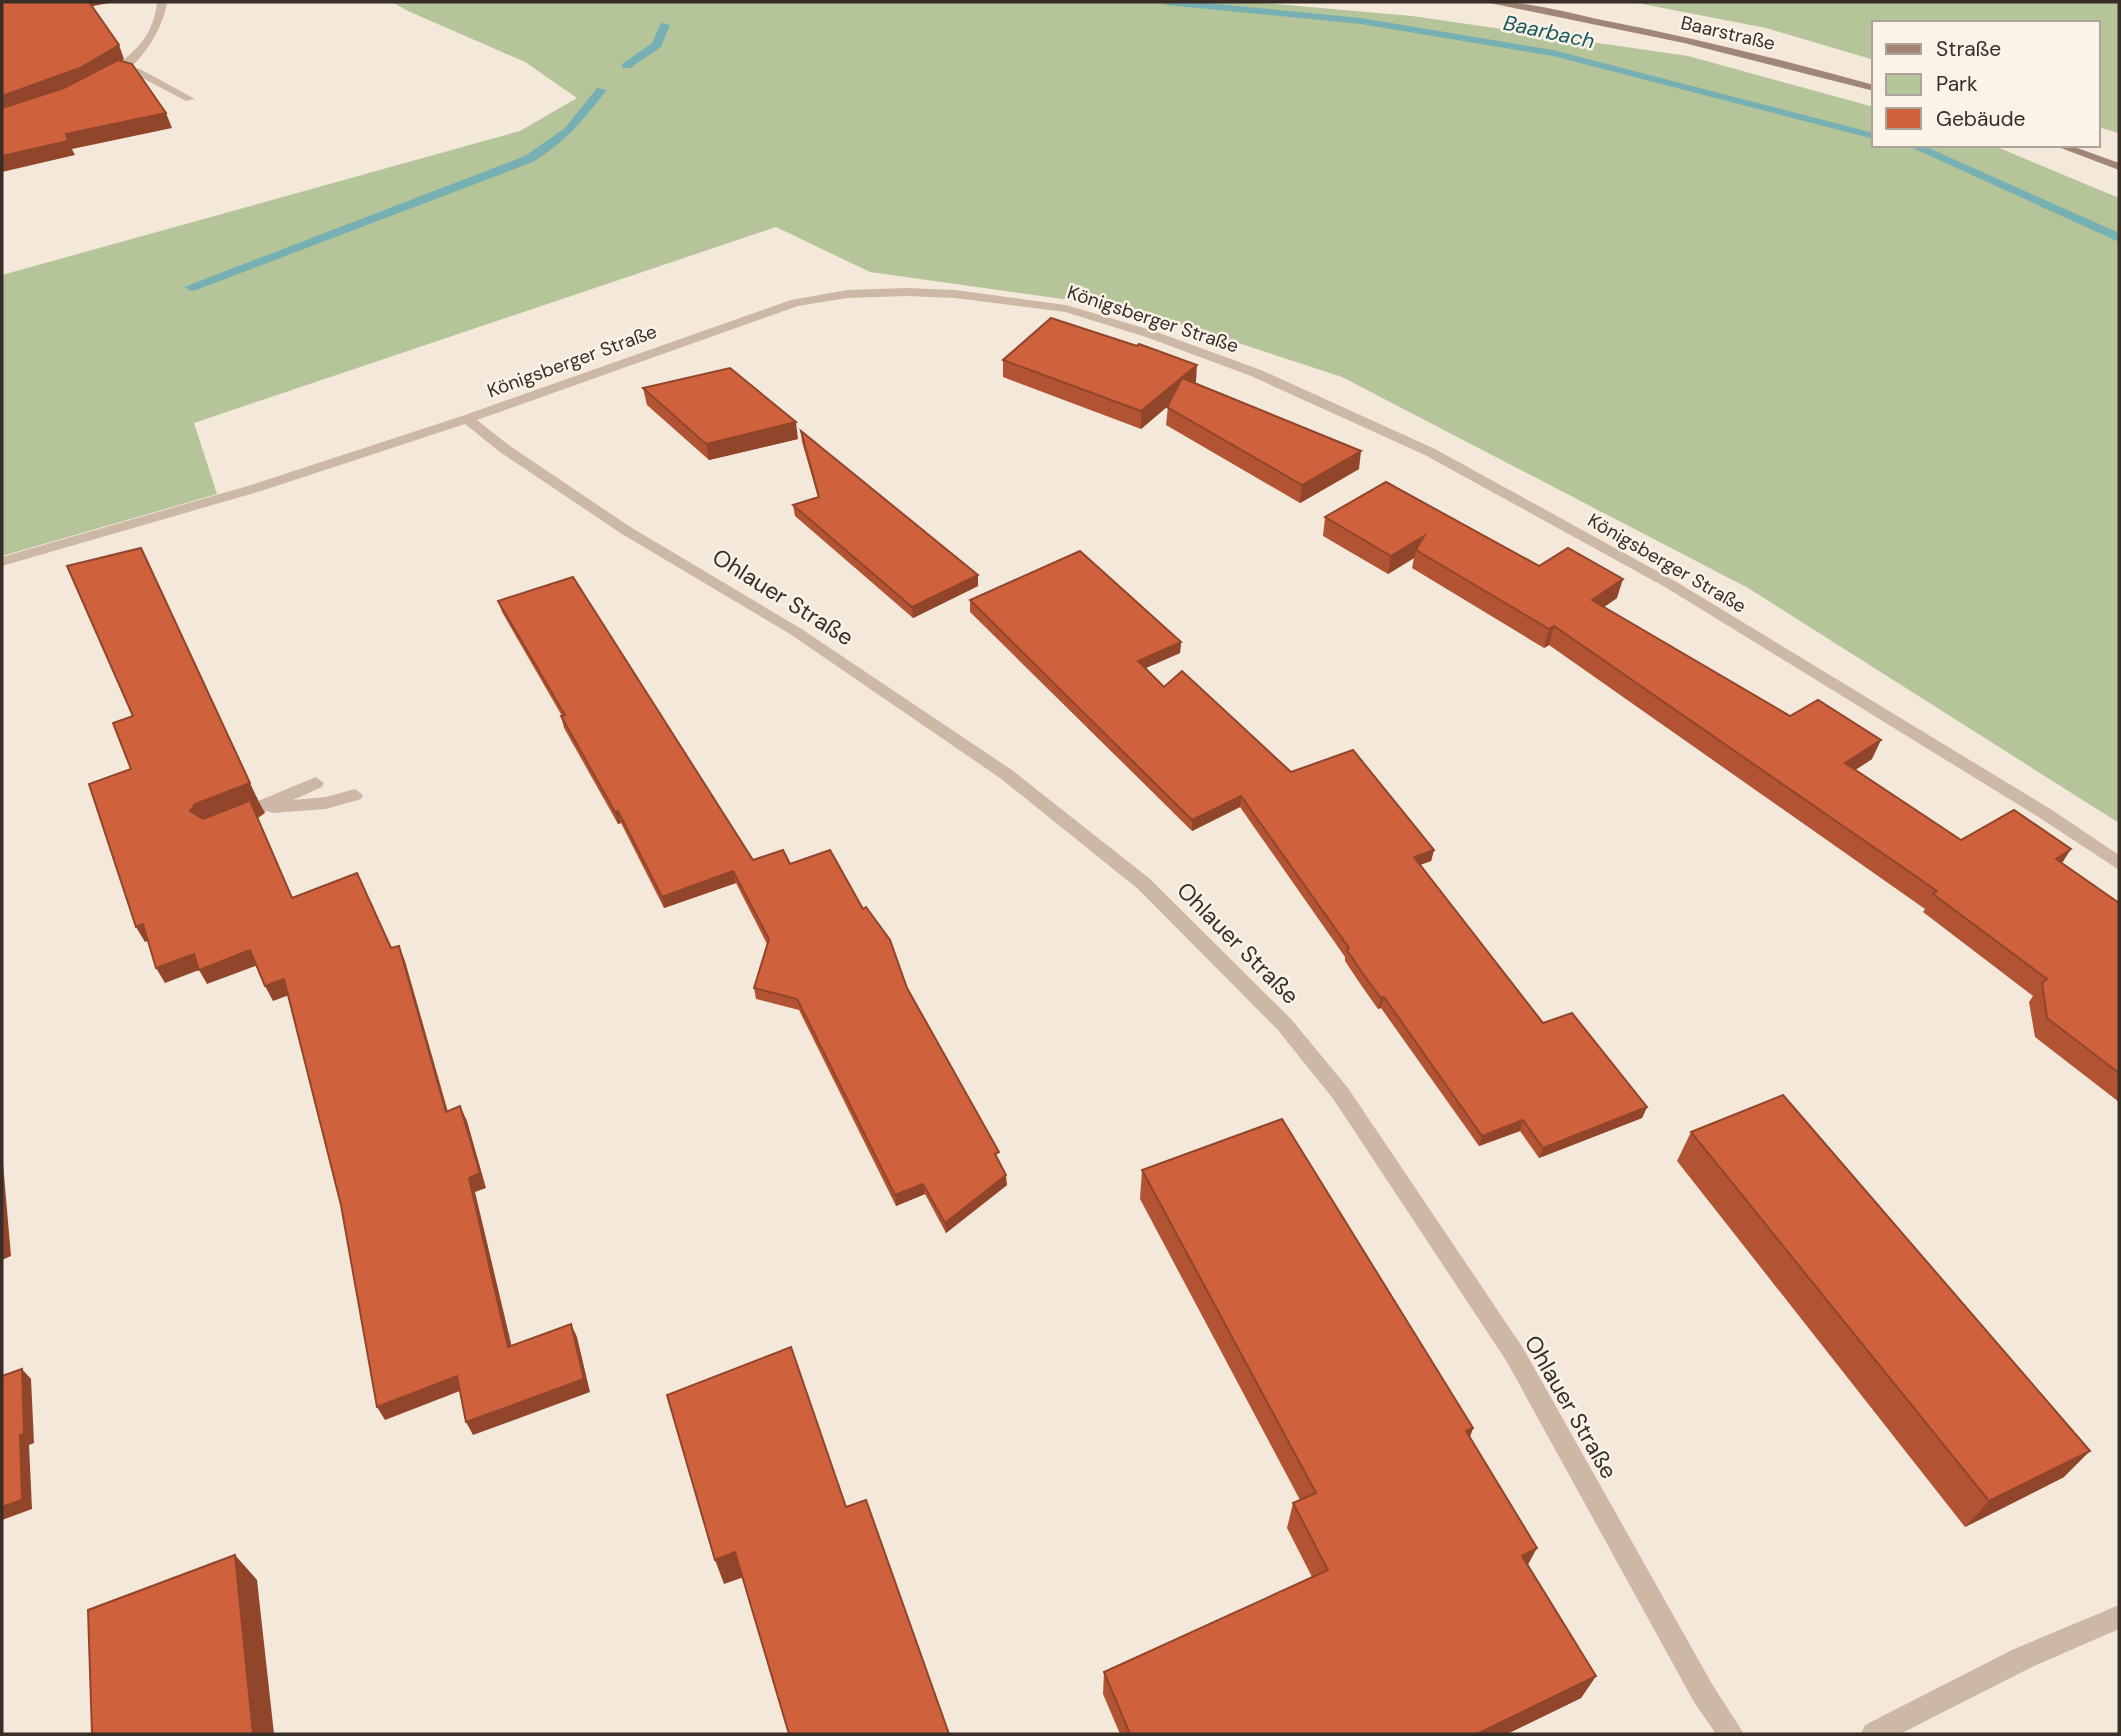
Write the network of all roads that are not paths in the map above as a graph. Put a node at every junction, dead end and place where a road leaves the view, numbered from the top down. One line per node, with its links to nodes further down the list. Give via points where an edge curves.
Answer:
1 (162, 2): 3 (street, via 159,29)
2 (1490, 2): 5 (main road, Baarstraße, via 1721,48)
3 (121, 68): 4 (street); 6 (street)
4 (92, 85)
5 (1872, 87)
6 (190, 99)
7 (2064, 147): 8 (main road)
8 (2119, 167)
9 (467, 419): 10 (street, Königsberger Straße, via 256,488); 15 (street, Königsberger Straße, via 794,303 847,294 906,292 1066,309 1256,373 1430,452 1670,584 2046,814); 17 (street, Ohlauer Straße, via 627,531 795,631 1006,774 1144,884 1284,1024 1341,1094 1515,1355 1703,1693)
10 (2, 562)
11 (316, 783): 13 (street)
12 (355, 795): 13 (street, via 326,803)
13 (259, 808): 14 (street)
14 (222, 822)
15 (2119, 864)
16 (2119, 1617): 18 (street, via 2021,1659)
17 (1731, 1734)
18 (1874, 1734)

